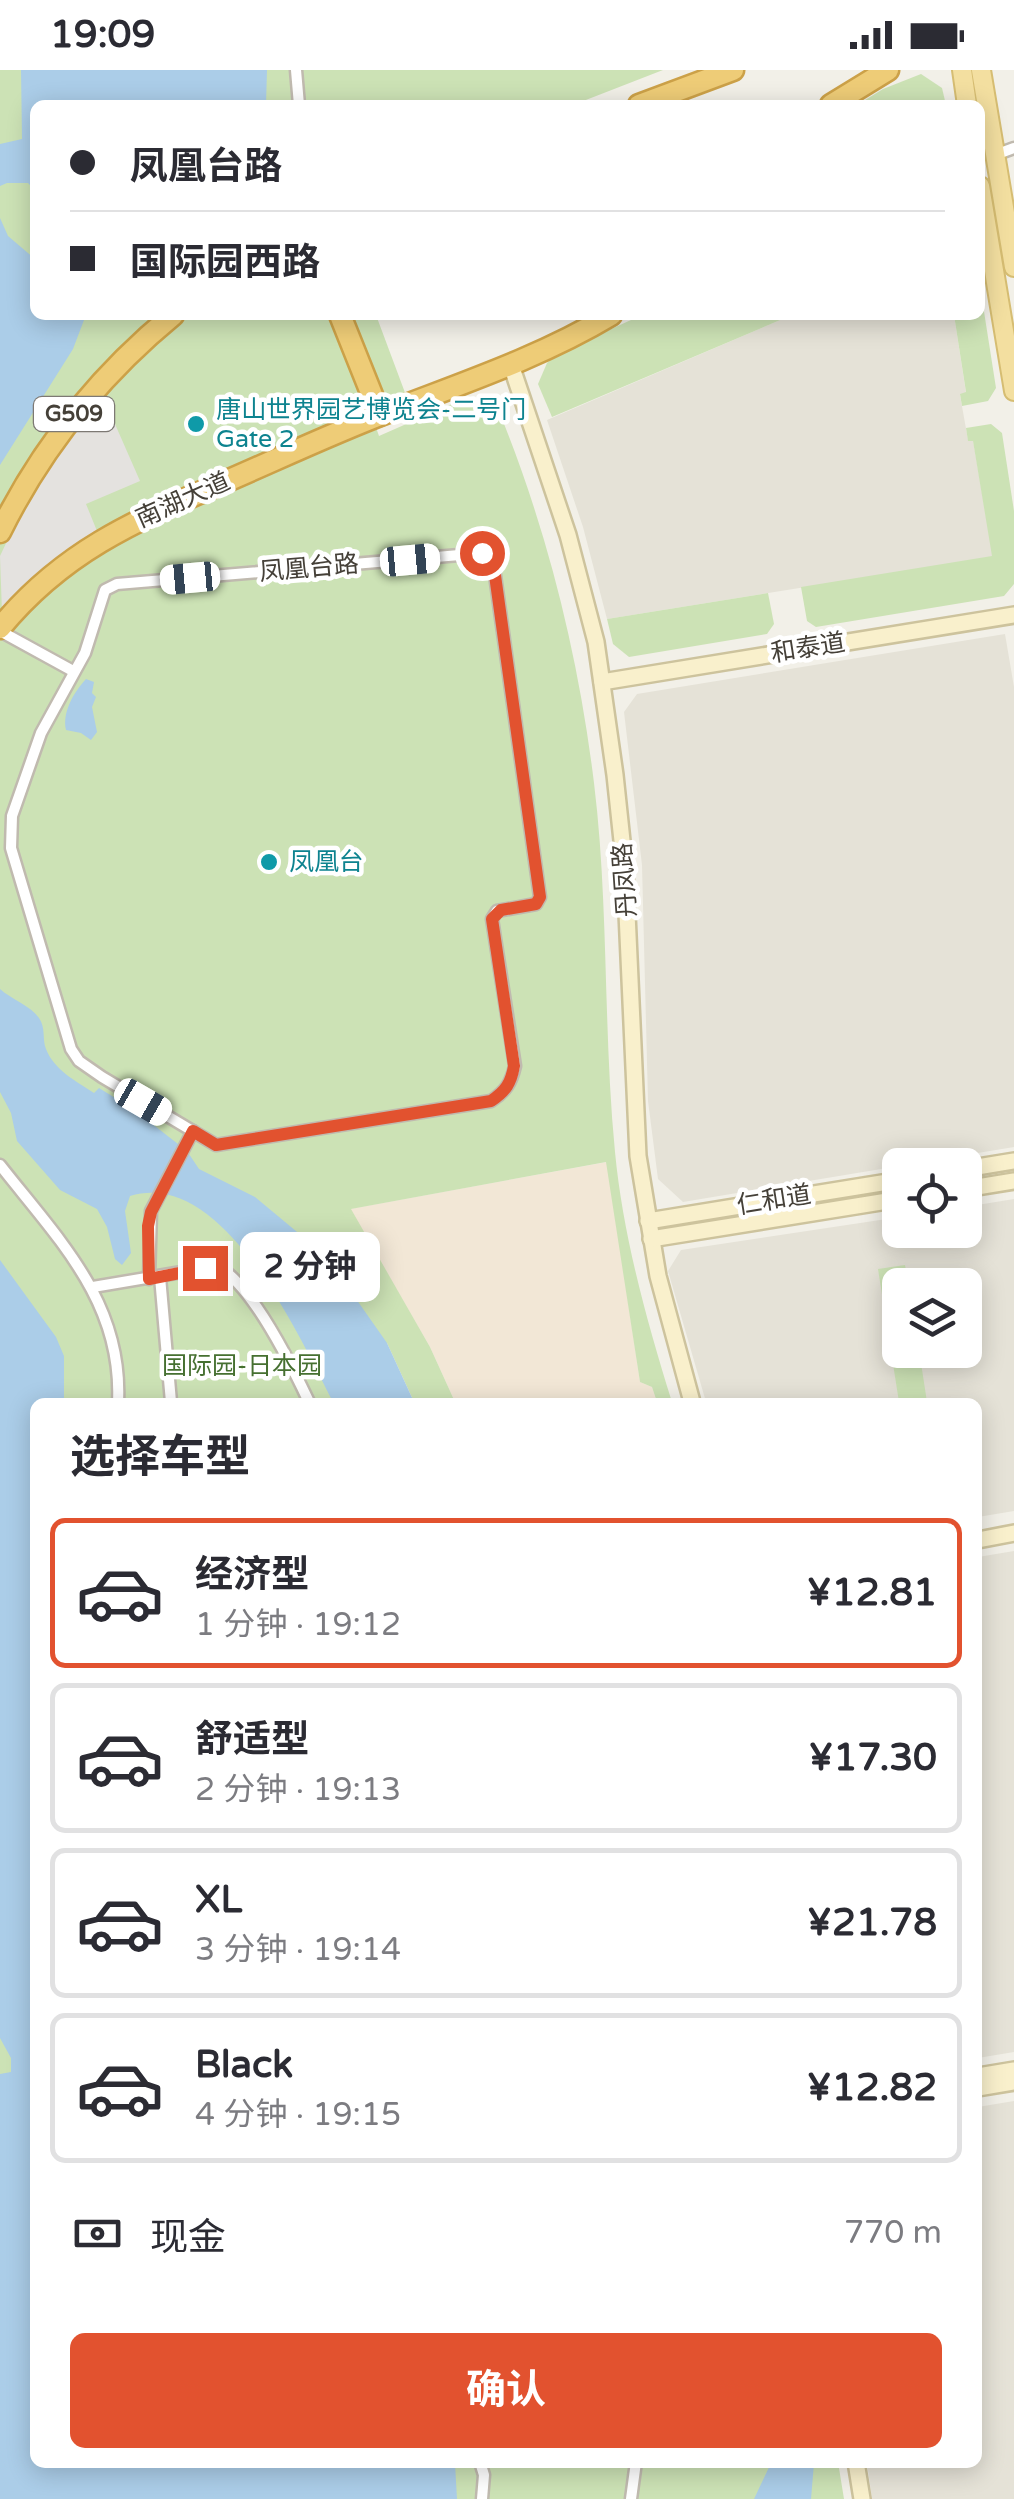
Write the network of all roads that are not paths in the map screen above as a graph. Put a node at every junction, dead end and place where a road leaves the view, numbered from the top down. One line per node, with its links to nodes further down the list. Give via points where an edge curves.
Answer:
1 (296, 70): 6 (street)
2 (733, 70): 7 (highway)
3 (888, 70): 8 (highway)
4 (962, 70): 9 (main road)
5 (981, 70): 11 (main road)
6 (299, 100)
7 (652, 100)
8 (839, 100)
9 (966, 100)
10 (1014, 148): 11 (street)
11 (995, 155): 13 (main road)
12 (985, 216): 18 (main road)
13 (1014, 267)
14 (168, 320): 20 (highway, G509, via 64,426)
15 (345, 320): 19 (highway)
16 (601, 320): 17 (highway, 南湖大道)
17 (511, 366): 19 (highway, 南湖大道); 24 (main road, 丹凤路, via 568,535)
18 (1014, 390)
19 (383, 414): 22 (highway, 南湖大道, via 109,534 50,576)
20 (0, 532)
21 (1014, 615): 24 (main road, 和泰道)
22 (0, 630): 23 (street)
23 (73, 671): 25 (street, 凤凰台路, via 41,733 9,830 11,848 71,1050 88,1068); 25 (street, 凤凰台路, via 111,586 482,553 493,561 540,897 492,919 512,1079 491,1101 216,1145)
24 (602, 682): 33 (main road, 丹凤路, via 625,869 637,1138)
25 (193, 1131): 35 (street, via 156,1196 148,1226)
26 (1014, 1161): 28 (main road)
27 (0, 1165): 36 (street)
28 (982, 1166)
29 (1014, 1181): 31 (main road)
30 (882, 1183): 33 (main road, 仁和道)
31 (982, 1186)
32 (882, 1202): 34 (main road, 仁和道)
33 (648, 1221): 34 (main road, 丹凤路)
34 (651, 1239): 40 (main road, 丹凤路)
35 (154, 1278): 36 (street); 38 (street); 39 (street, via 205,1268 226,1272)
36 (93, 1288): 37 (street, via 117,1354)
37 (118, 1398)
38 (170, 1398)
39 (307, 1398)
40 (691, 1398)
41 (1014, 1534): 42 (main road)
42 (982, 1539)
43 (1014, 2070): 44 (main road)
44 (982, 2075)
45 (1014, 2082): 46 (main road)
46 (982, 2087)
47 (482, 2468): 50 (street)
48 (635, 2468): 51 (street)
49 (857, 2468): 52 (main road)
50 (482, 2499)
51 (631, 2499)
52 (862, 2499)

